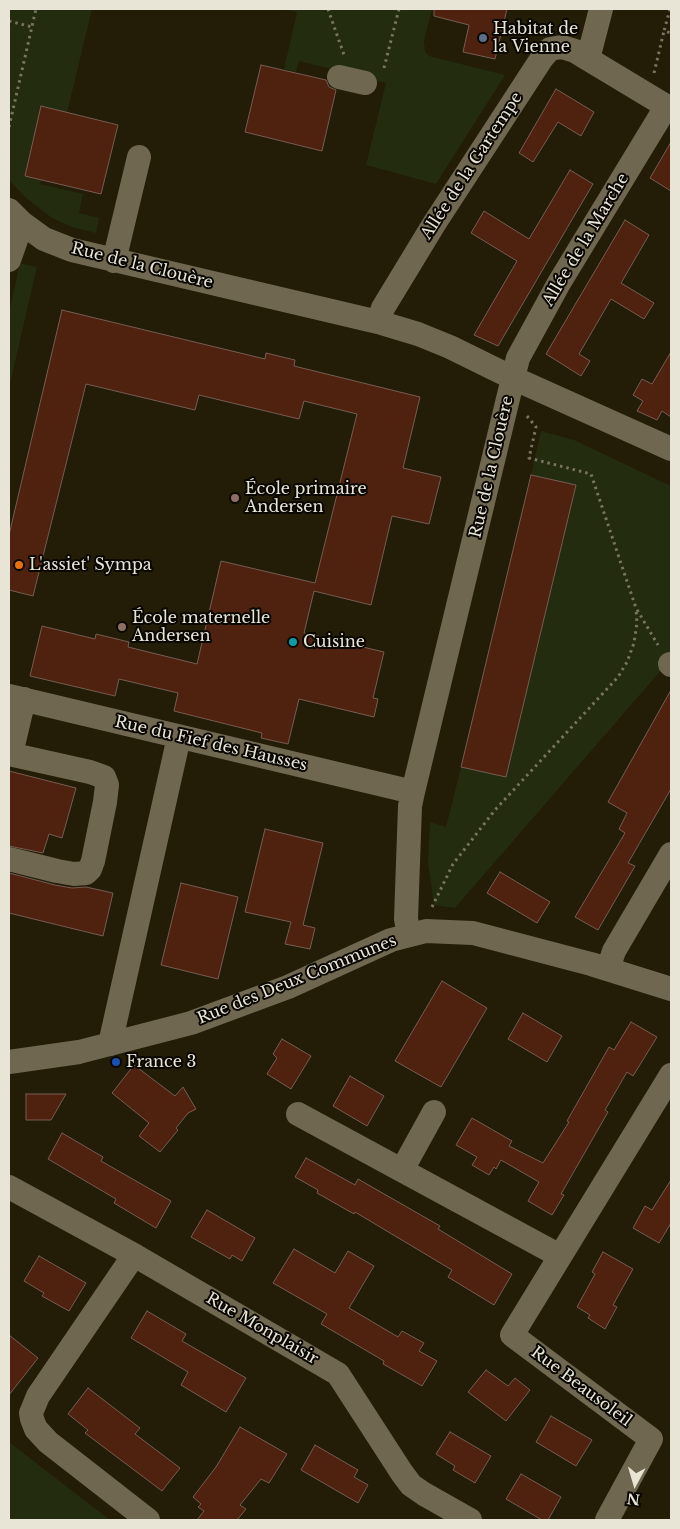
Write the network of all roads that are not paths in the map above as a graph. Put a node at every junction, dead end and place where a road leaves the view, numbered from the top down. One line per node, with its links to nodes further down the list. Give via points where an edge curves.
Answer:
1 (601, 9): 2 (street)
2 (588, 59): 3 (street, Allée de la Gartempe); 8 (street, Allée de la Gartempe, via 562,47 550,49 542,58 434,224 383,308)
3 (669, 108): 9 (street, Allée de la Marche, via 559,283 518,358)
4 (139, 157): 7 (street)
5 (16, 216): 6 (street); 7 (street, Rue de la Clouère, via 44,239)
6 (9, 260)
7 (114, 261): 8 (street, Rue de la Clouère)
8 (378, 322): 9 (street, Rue de la Clouère, via 450,347)
9 (513, 378): 10 (street); 14 (street, Rue de la Clouère)
10 (671, 449)
11 (16, 698): 12 (street, Rue du Fief des Hausses); 13 (street)
12 (179, 737): 14 (street, Rue du Fief des Hausses); 20 (street)
13 (10, 754): 16 (street, via 90,772 104,777 107,785 92,861 86,873 57,871)
14 (412, 792): 17 (street, Rue de la Clouère)
15 (671, 854): 18 (street, via 614,952)
16 (9, 859)
17 (408, 927): 18 (street, Rue des Deux Communes, via 473,933); 20 (street, Rue des Deux Communes, via 391,940 288,987 191,1023)
18 (608, 969): 19 (street, Rue des Deux Communes)
19 (671, 989)
20 (110, 1044): 21 (street, Rue des Deux Communes)
21 (9, 1062)
22 (671, 1075): 28 (street, Rue Beausoleil)
23 (434, 1112): 25 (street)
24 (298, 1114): 25 (street)
25 (402, 1170): 28 (street)
26 (9, 1186): 27 (street, Rue Monplaisir)
27 (134, 1255): 29 (street, via 38,1396 31,1412 33,1424 48,1442); 30 (street, Rue Monplaisir, via 338,1374 411,1485)
28 (560, 1256): 31 (street, Rue Beausoleil, via 512,1335 651,1439)
29 (148, 1520)
30 (470, 1520)
31 (607, 1520)

